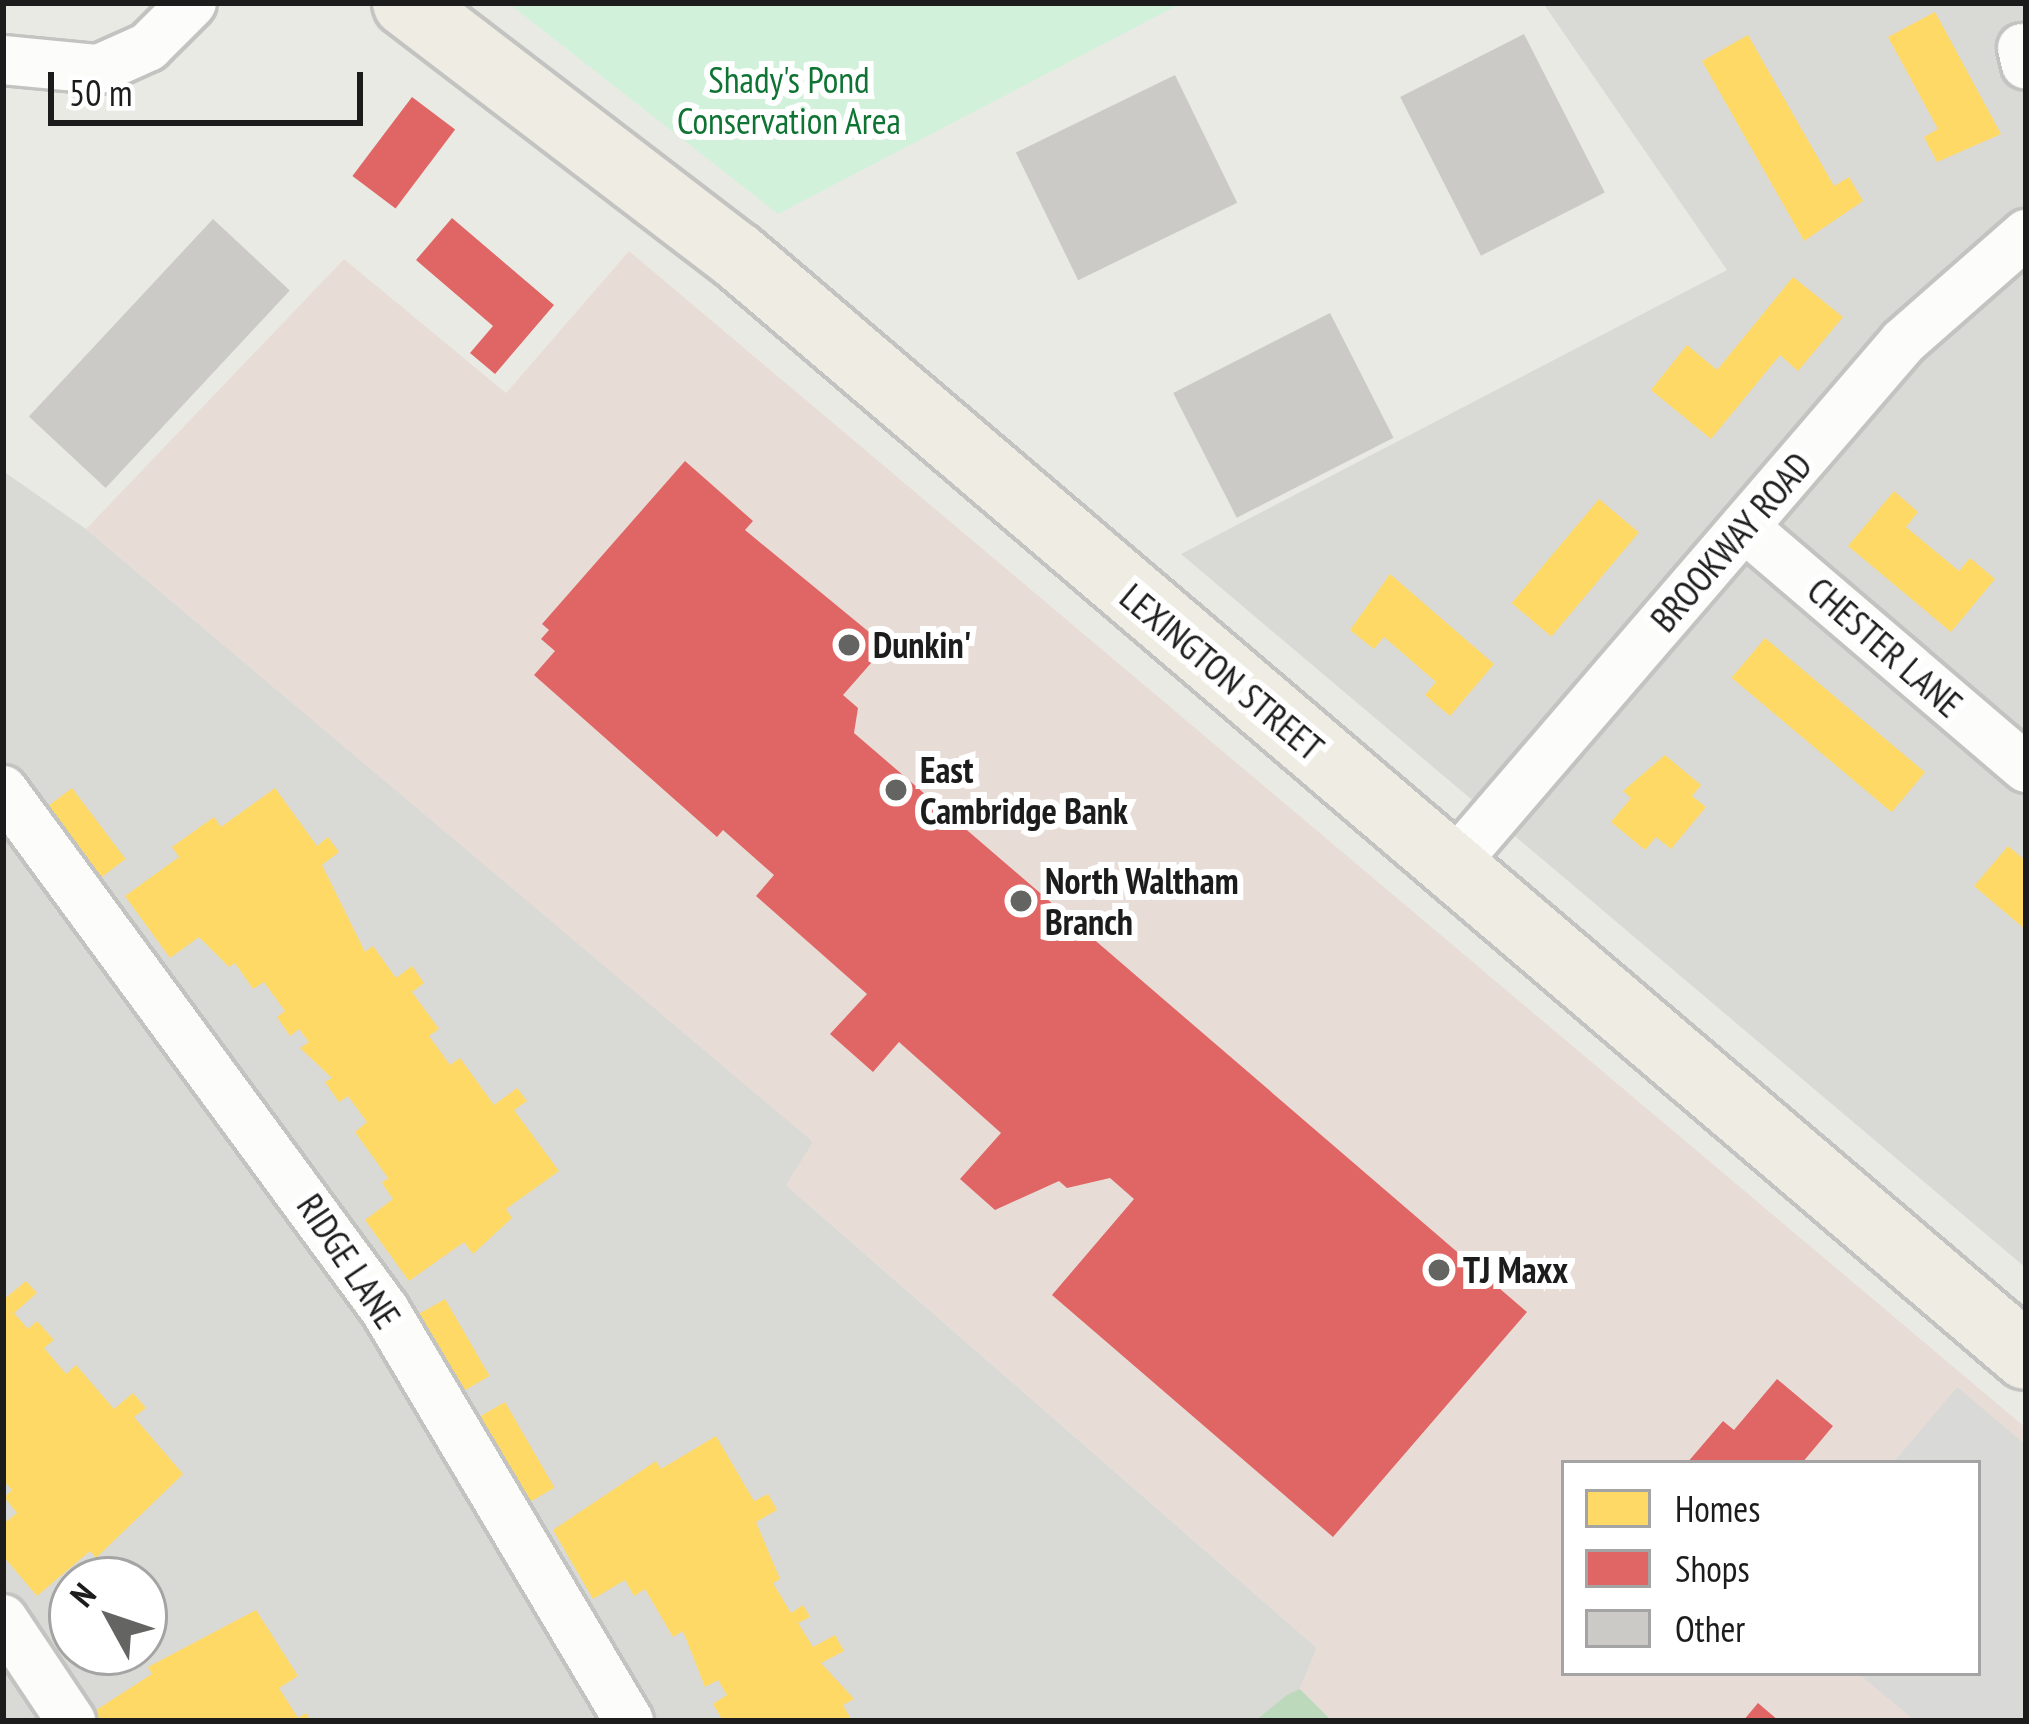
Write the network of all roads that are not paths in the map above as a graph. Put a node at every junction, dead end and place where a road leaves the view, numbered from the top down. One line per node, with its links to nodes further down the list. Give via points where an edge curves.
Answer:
1 (192, 3): 3 (street, via 148,46 98,69)
2 (406, 3): 8 (main road, LEXINGTON STREET, via 736,255)
3 (3, 59)
4 (2026, 234): 5 (street, BROOKWAY ROAD, via 1931,311)
5 (1744, 527): 6 (street, CHESTER LANE); 8 (street, BROOKWAY ROAD)
6 (2026, 768)
7 (11, 822): 12 (street, RIDGE LANE, via 385,1310)
8 (1452, 866): 9 (main road, LEXINGTON STREET)
9 (2026, 1356)
10 (3, 1619): 11 (street)
11 (70, 1721)
12 (629, 1721)

